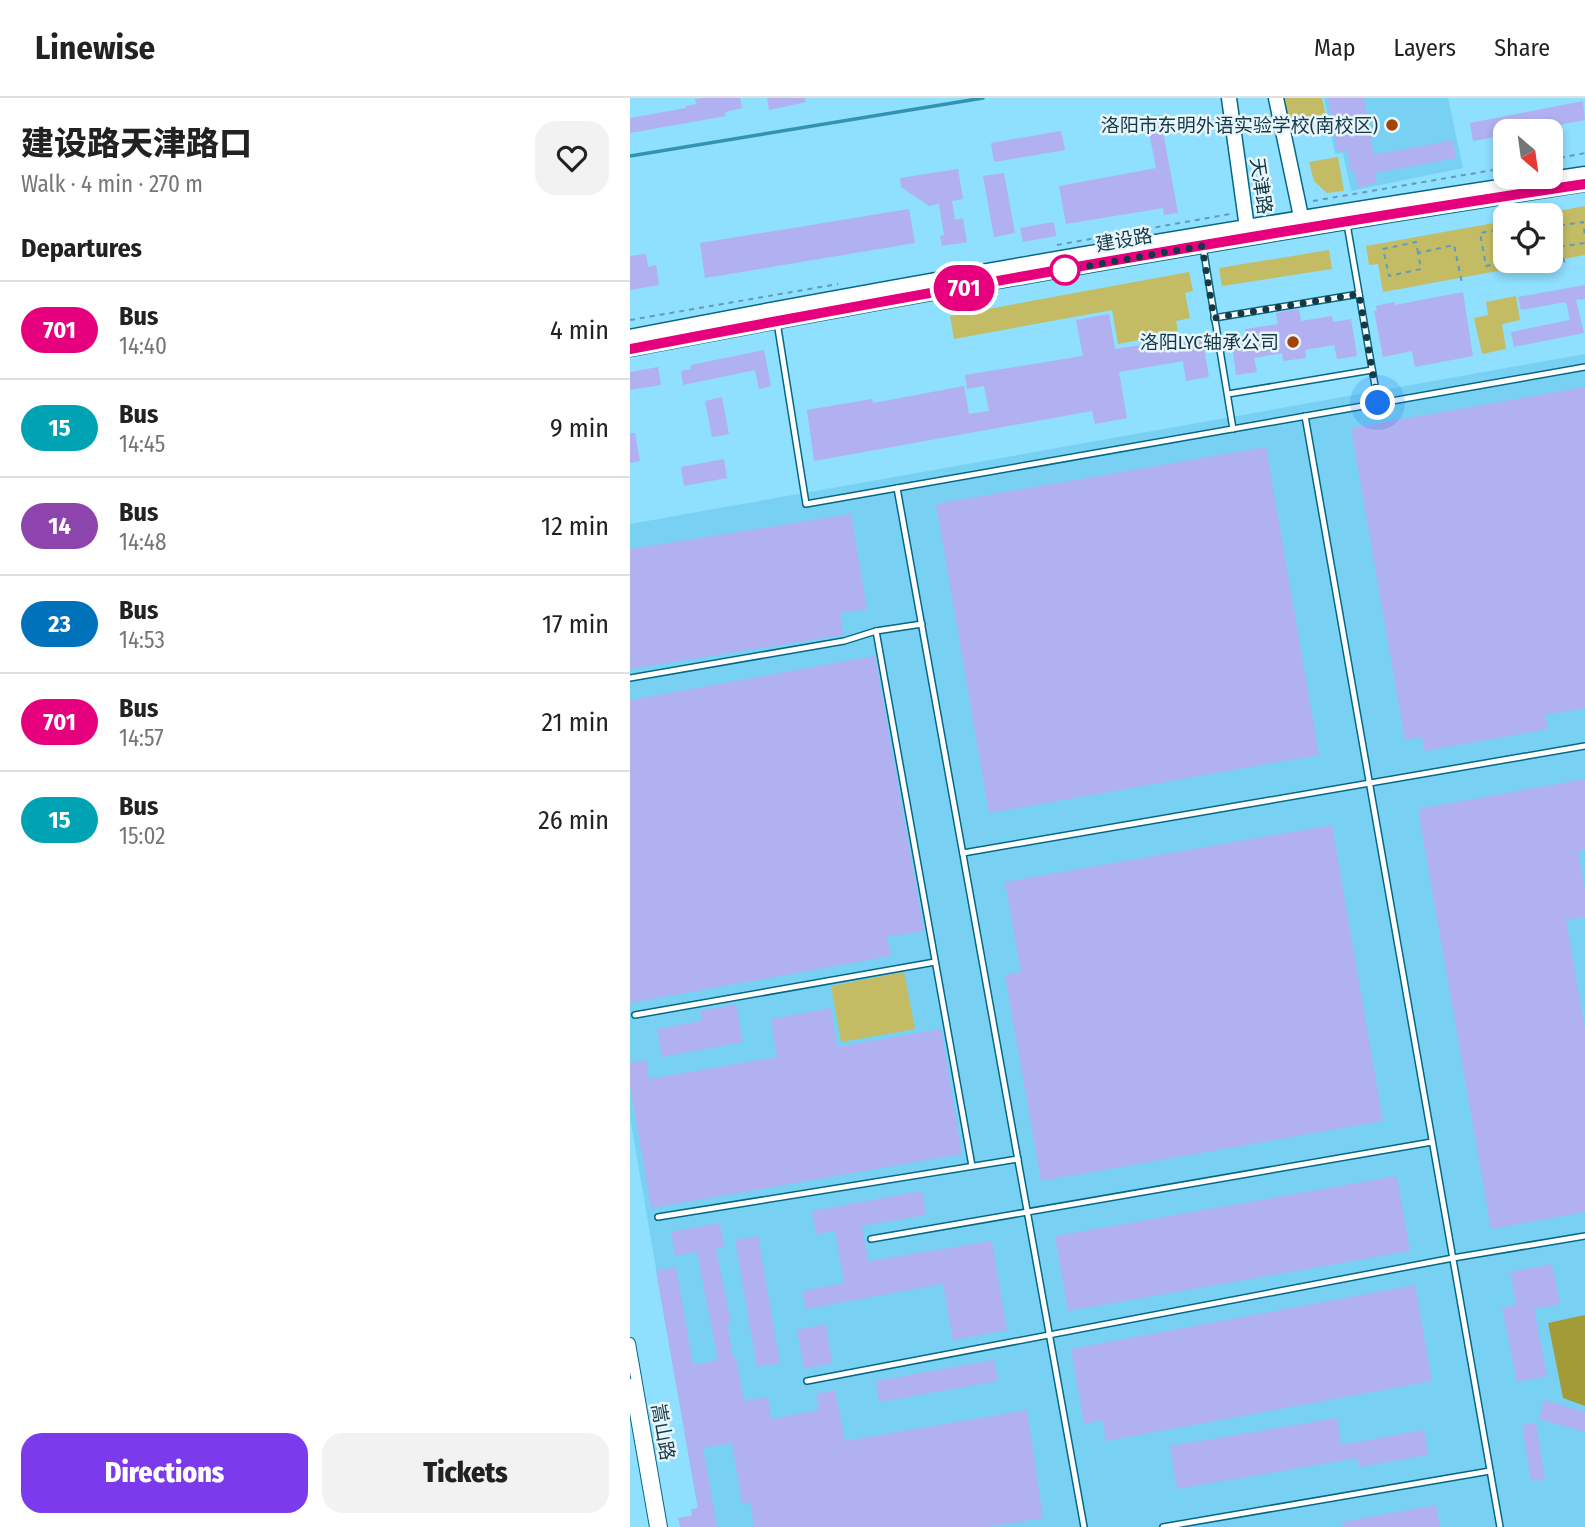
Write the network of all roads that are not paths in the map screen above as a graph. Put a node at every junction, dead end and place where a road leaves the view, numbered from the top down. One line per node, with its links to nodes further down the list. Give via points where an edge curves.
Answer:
1 (1229, 98): 7 (street, 天津路)
2 (1276, 98): 5 (street, 天津路)
3 (1585, 174): 6 (street, 建设路)
4 (1585, 184): 6 (street, 建设路)
5 (1301, 216): 6 (street, 建设路); 7 (street, 建设路)
6 (1346, 216): 9 (lane)
7 (1248, 232): 8 (street, 建设路)
8 (1202, 240): 10 (street, 建设路); 11 (lane)
9 (1359, 294): 11 (lane); 15 (lane)
10 (776, 315): 12 (street, 建设路); 13 (street, 建设路); 20 (lane, via 806,504)
11 (1214, 318): 16 (lane)
12 (630, 337)
13 (630, 349)
14 (1585, 367): 17 (lane)
15 (1372, 370): 16 (lane); 17 (lane)
16 (1228, 394): 19 (lane)
17 (1378, 403): 18 (lane)
18 (1305, 416): 19 (lane); 25 (lane)
19 (1233, 429): 20 (lane)
20 (897, 488): 21 (lane)
21 (922, 624): 22 (lane); 26 (lane)
22 (876, 631): 23 (lane, via 844,641); 27 (lane)
23 (630, 678)
24 (1585, 746): 25 (lane)
25 (1369, 783): 26 (lane); 29 (lane)
26 (963, 853): 30 (lane)
27 (935, 961): 28 (lane); 31 (lane)
28 (635, 1014)
29 (1432, 1142): 32 (lane); 36 (lane)
30 (1018, 1159): 31 (lane); 32 (lane)
31 (972, 1167): 33 (lane)
32 (1027, 1212): 35 (lane); 37 (lane)
33 (658, 1217)
34 (1585, 1236): 36 (lane)
35 (871, 1239)
36 (1452, 1258): 37 (lane); 42 (lane)
37 (1049, 1335): 40 (lane); 45 (lane)
38 (630, 1343): 39 (street, 嵩山路)
39 (632, 1365): 44 (street, 嵩山路)
40 (807, 1381)
41 (630, 1384): 43 (street, 嵩山路)
42 (1490, 1471): 46 (lane); 47 (lane)
43 (655, 1527)
44 (662, 1527)
45 (1084, 1527)
46 (1163, 1527)
47 (1500, 1527)

